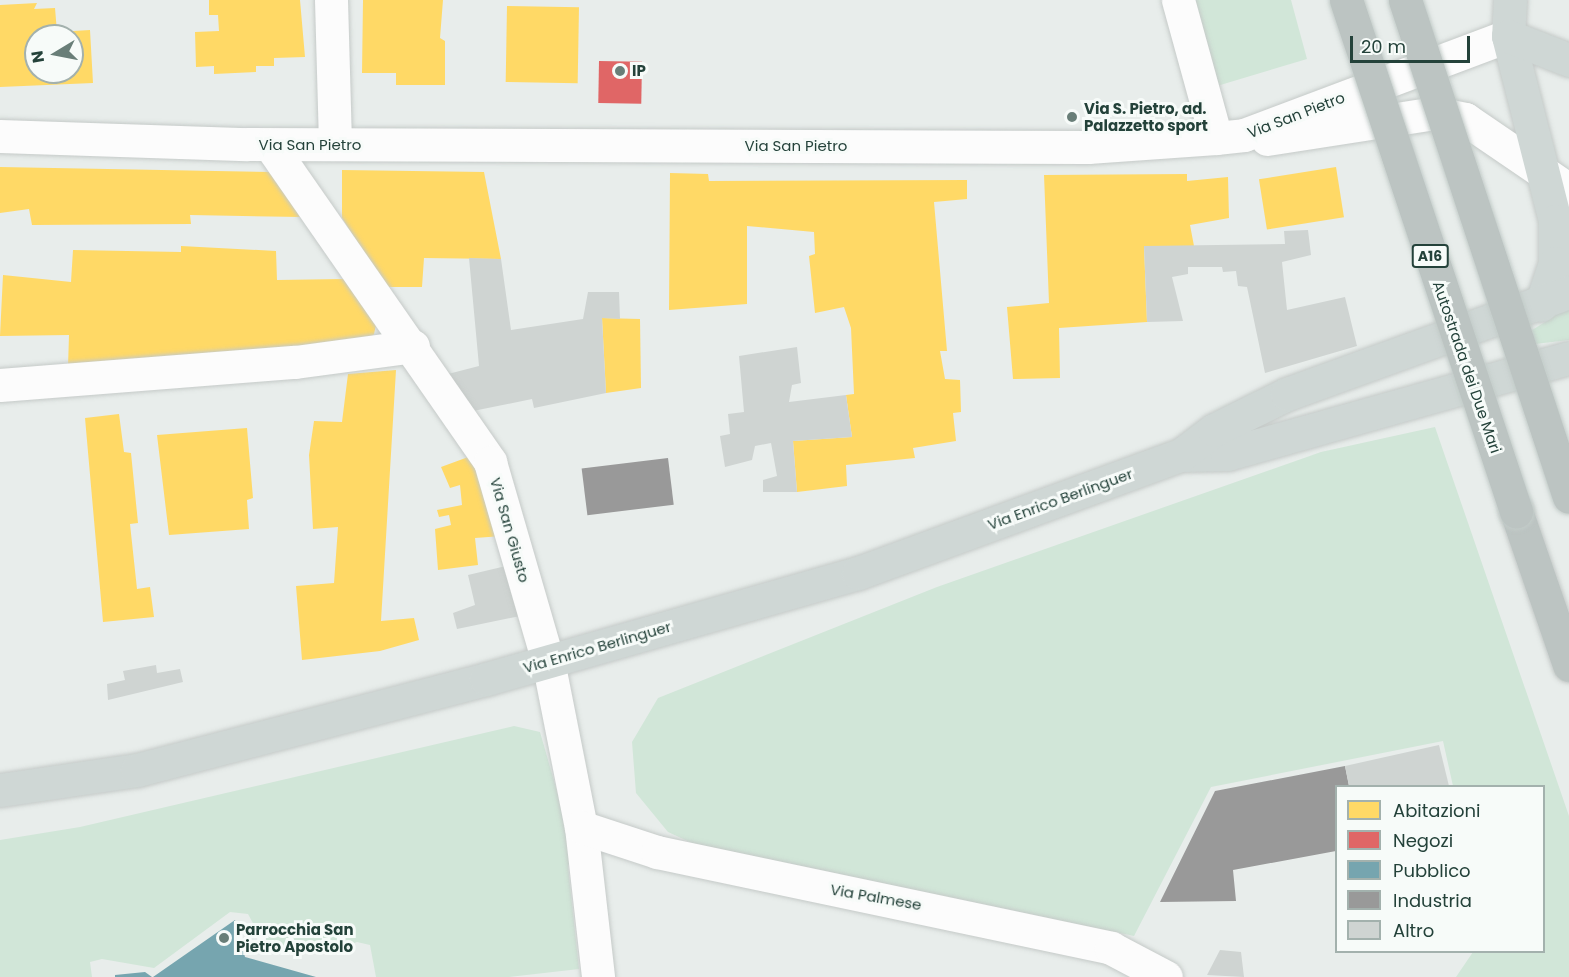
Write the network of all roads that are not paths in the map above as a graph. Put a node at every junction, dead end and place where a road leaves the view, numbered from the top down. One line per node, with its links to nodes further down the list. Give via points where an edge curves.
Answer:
1 (331, 0): 11 (street)
2 (1178, 0): 9 (street)
3 (1346, 0): 20 (highway, Autostrada dei Due Mari / A16, bridge)
4 (1405, 0): 18 (highway, bridge)
5 (1510, 0): 6 (main road)
6 (1508, 36): 7 (main road); 9 (street, Via San Pietro); 12 (main road)
7 (1569, 60)
8 (0, 136): 10 (street, Via San Pietro)
9 (1230, 137): 11 (street, Via San Pietro, via 1088,147); 12 (street, via 1274,140 1435,113 1465,119)
10 (270, 144): 11 (street, Via San Pietro); 14 (street, Via San Giusto)
11 (335, 144)
12 (1557, 182): 13 (main road)
13 (1555, 299): 17 (main road, Via Enrico Berlinguer, via 1287,394 1214,430)
14 (413, 346): 16 (street, via 295,362); 19 (street, Via San Giusto, via 490,462)
15 (1569, 358): 17 (main road, Via Enrico Berlinguer, via 1227,454)
16 (0, 385)
17 (1181, 455): 19 (main road, Via Enrico Berlinguer, via 858,573)
18 (1569, 497)
19 (548, 661): 21 (main road, Via Enrico Berlinguer, via 137,770); 22 (street, Via San Giusto)
20 (1569, 665)
21 (0, 790)
22 (581, 827): 23 (street, Via San Giusto); 24 (street, Via Palmese, via 657,852 1112,948)
23 (598, 977)
24 (1166, 977)

